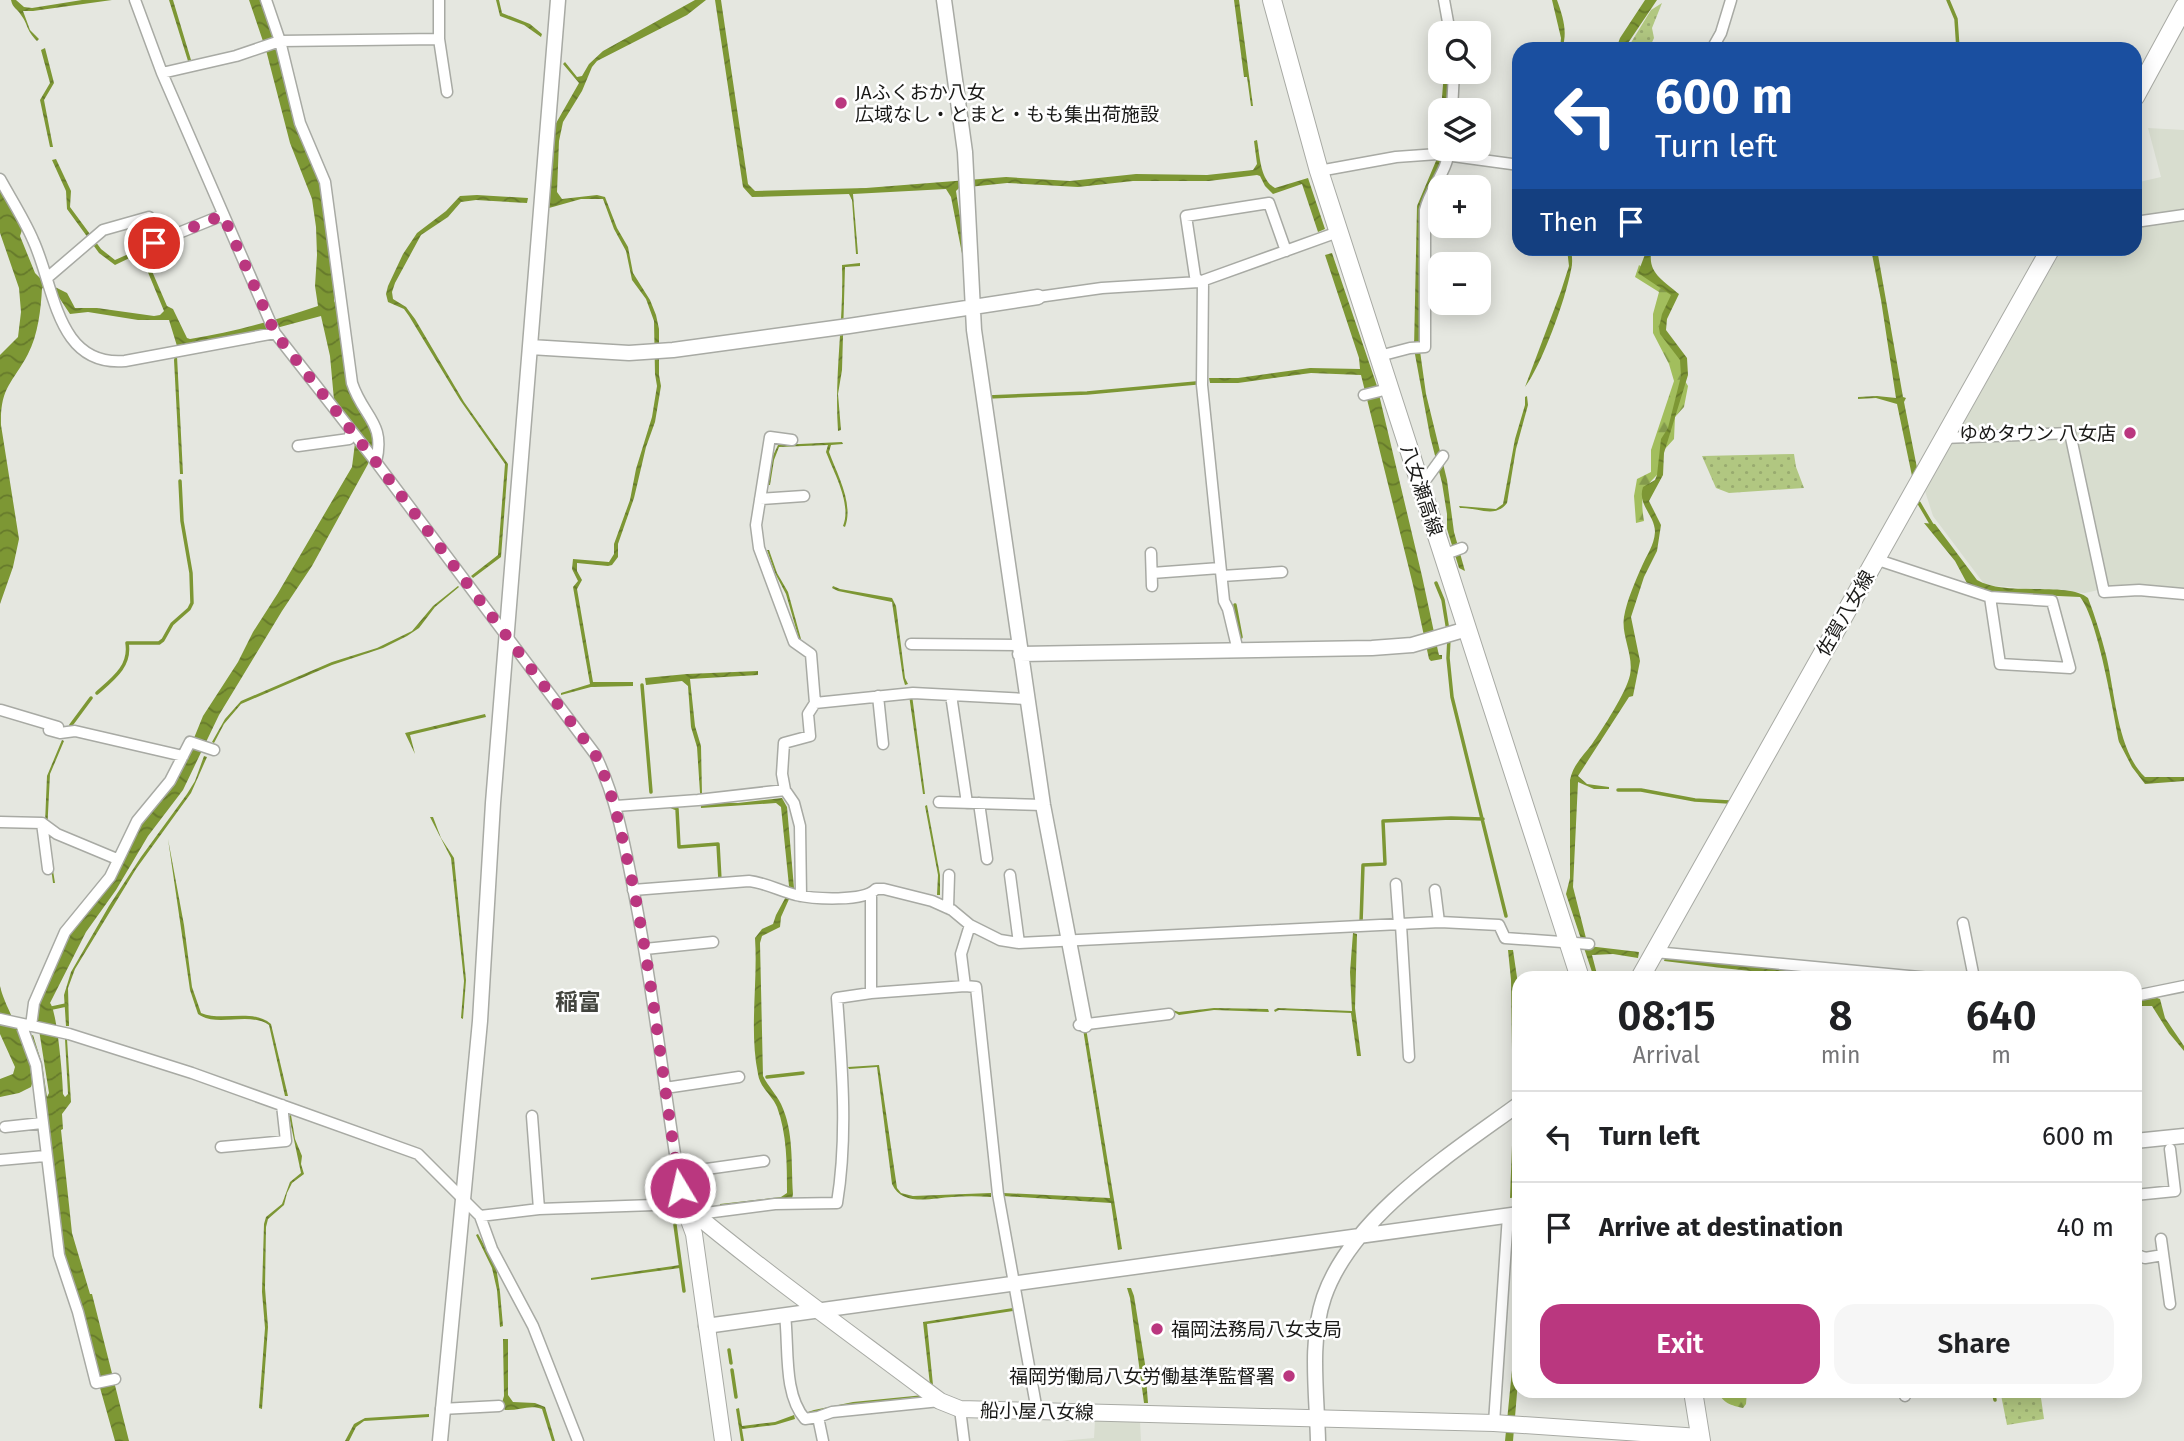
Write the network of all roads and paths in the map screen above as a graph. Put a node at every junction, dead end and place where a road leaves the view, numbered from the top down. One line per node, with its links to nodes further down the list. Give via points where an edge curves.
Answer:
1 (135, 0): 14 (street)
2 (266, 0): 12 (street)
3 (439, 0): 11 (street)
4 (558, 0): 34 (street)
5 (944, 0): 32 (street, via 967,176)
6 (1272, 0): 21 (main road, 八女瀬高線)
7 (1444, 0): 10 (street)
8 (1731, 0): 13 (street)
9 (2184, 7): 15 (main road)
10 (1448, 21)
11 (439, 39): 12 (street); 16 (street)
12 (280, 41): 14 (street); 43 (street, via 300,123 325,182 352,383 379,433)
13 (1716, 42)
14 (162, 74): 23 (street)
15 (2142, 84)
16 (447, 92)
17 (1428, 154): 21 (street)
18 (1491, 160): 20 (street)
19 (1446, 161): 35 (street, via 1425,210 1425,347)
20 (1512, 164)
21 (1319, 171): 26 (main road, 八女瀬高線)
22 (0, 179): 29 (street, via 34,242)
23 (223, 215): 29 (street, via 154,243 149,217 103,230); 33 (street)
24 (2184, 215): 25 (street)
25 (2142, 221)
26 (1338, 232): 27 (street); 55 (main road, 八女瀬高線)
27 (1286, 251): 30 (street); 30 (street, via 1269,203 1186,216 1195,276)
28 (2046, 256): 39 (main road, 佐賀八女線)
29 (47, 278): 33 (street, via 73,342 94,358 109,362)
30 (1201, 282): 31 (street); 49 (street, via 1202,385)
31 (1038, 296): 32 (street)
32 (972, 306): 34 (street, via 666,351); 58 (street)
33 (275, 333): 38 (street)
34 (530, 347): 56 (street)
35 (1387, 354)
36 (1380, 391): 37 (street)
37 (1364, 395)
38 (352, 433): 41 (street, via 349,439); 43 (street)
39 (1943, 438): 48 (main road, 佐賀八女線); 53 (street, via 2070,433 2104,592)
40 (792, 440): 46 (street, via 770,437)
41 (298, 446)
42 (1440, 460): 44 (street)
43 (376, 462): 56 (street)
44 (1427, 478)
45 (804, 496): 46 (street)
46 (766, 498): 63 (street, via 756,524 759,548 794,642 811,654)
47 (1151, 554): 51 (street)
48 (1875, 559): 54 (street); 98 (main road, 佐賀八女線)
49 (1221, 572): 50 (street); 51 (street); 59 (street)
50 (1282, 572)
51 (1152, 573): 52 (street)
52 (1152, 586)
53 (2184, 594)
54 (1990, 597): 54 (street, via 2052,600 2070,668 2000,664)
55 (1461, 631): 59 (street, via 1372,648); 96 (main road, 八女瀬高線)
56 (506, 635): 75 (street, via 595,754); 128 (street, via 481,1020)
57 (911, 644): 58 (street)
58 (1020, 650): 59 (street); 62 (street)
59 (1238, 651)
60 (951, 695): 61 (street); 62 (street); 72 (street)
61 (878, 696): 63 (street); 67 (street)
62 (1027, 699): 74 (street)
63 (815, 703): 70 (street, via 808,714 810,736 784,743)
64 (1, 710): 66 (street, via 61,728)
65 (49, 730): 66 (street)
66 (64, 733): 69 (street, via 75,730)
67 (883, 744)
68 (210, 748): 69 (street, via 190,742)
69 (183, 757): 78 (street, via 136,821)
70 (785, 790): 75 (street); 87 (street, via 800,825)
71 (939, 802): 72 (street)
72 (967, 803): 73 (street)
73 (979, 803): 74 (street); 79 (street)
74 (1043, 805): 93 (street)
75 (616, 806): 84 (street)
76 (0, 822): 77 (street)
77 (42, 823): 78 (street); 80 (street)
78 (117, 859): 109 (street, via 110,877 65,932)
79 (987, 859)
80 (48, 869)
81 (949, 875): 88 (street)
82 (1010, 875): 95 (street)
83 (1396, 884): 92 (street)
84 (634, 890): 87 (street, via 749,881); 97 (street)
85 (1436, 890): 89 (street)
86 (871, 894): 87 (street, via 833,898); 88 (street, via 884,889); 105 (street)
87 (794, 895)
88 (948, 908): 91 (street)
89 (1439, 922): 92 (street); 96 (street, via 1499,925 1505,938)
90 (1963, 923): 102 (street)
91 (970, 925): 95 (street, via 1000,940); 103 (street, via 961,954)
92 (1400, 925): 93 (street); 111 (street)
93 (1069, 941): 95 (street); 110 (street)
94 (713, 942): 97 (street)
95 (1019, 943)
96 (1579, 944): 99 (main road, 八女瀬高線)
97 (645, 949): 113 (street)
98 (1655, 952): 100 (main road, 佐賀八女線); 101 (street)
99 (1580, 971)
100 (1644, 971)
101 (1784, 971)
102 (1973, 971)
103 (965, 986): 105 (street); 139 (street, via 976,987 998,1194)
104 (2184, 986): 106 (street)
105 (871, 993): 131 (street, via 837,998 843,1070 842,1171 837,1203 775,1203)
106 (2142, 995)
107 (1169, 1014): 110 (street)
108 (0, 1019): 109 (street)
109 (26, 1025): 114 (street, via 69,1034); 117 (street)
110 (1082, 1025)
111 (1409, 1056)
112 (739, 1077): 113 (street)
113 (665, 1088): 126 (street)
114 (282, 1105): 121 (street, via 286,1141); 128 (street, via 418,1154)
115 (1512, 1109): 135 (street, via 1433,1167)
116 (532, 1116): 130 (street)
117 (42, 1123): 118 (street); 123 (street)
118 (5, 1128)
119 (2184, 1136): 120 (street)
120 (2142, 1140)
121 (221, 1147)
122 (2170, 1149): 127 (street, via 2175,1191)
123 (45, 1156): 124 (street); 144 (street, via 59,1255 96,1383)
124 (0, 1160)
125 (764, 1161): 126 (street)
126 (678, 1173): 129 (street)
127 (2142, 1194)
128 (463, 1200): 133 (street); 148 (street)
129 (683, 1203): 130 (street); 131 (main road, 船小屋八女線); 143 (main road, via 694,1234)
130 (539, 1209): 133 (street)
131 (698, 1214): 141 (main road, 船小屋八女線)
132 (1512, 1215): 135 (street)
133 (480, 1216): 157 (street, via 492,1250 533,1326)
134 (1512, 1226): 153 (street)
135 (1360, 1234): 139 (street); 152 (street, via 1341,1259 1323,1299 1316,1342)
136 (2161, 1239): 137 (street)
137 (2163, 1255): 138 (street); 140 (street)
138 (2142, 1257)
139 (1013, 1285): 141 (street); 150 (street)
140 (2170, 1304)
141 (817, 1310): 142 (street); 146 (main road, 船小屋八女線)
142 (785, 1315): 143 (street); 151 (street, via 796,1409 805,1419)
143 (706, 1326): 158 (main road)
144 (115, 1379)
145 (1694, 1398): 155 (main road)
146 (940, 1401): 149 (main road, 船小屋八女線); 151 (street)
147 (499, 1406): 148 (street)
148 (441, 1409): 156 (street)
149 (960, 1409): 150 (main road, 船小屋八女線); 160 (street)
150 (1037, 1411): 152 (main road, 船小屋八女線)
151 (818, 1417): 159 (street)
152 (1318, 1417): 153 (main road, 船小屋八女線); 161 (street)
153 (1494, 1423): 154 (main road, 船小屋八女線)
154 (1595, 1436): 155 (main road, 船小屋八女線)
155 (1700, 1439)
156 (440, 1441)
157 (578, 1441)
158 (723, 1441)
159 (824, 1441)
160 (964, 1441)
161 (1318, 1441)

